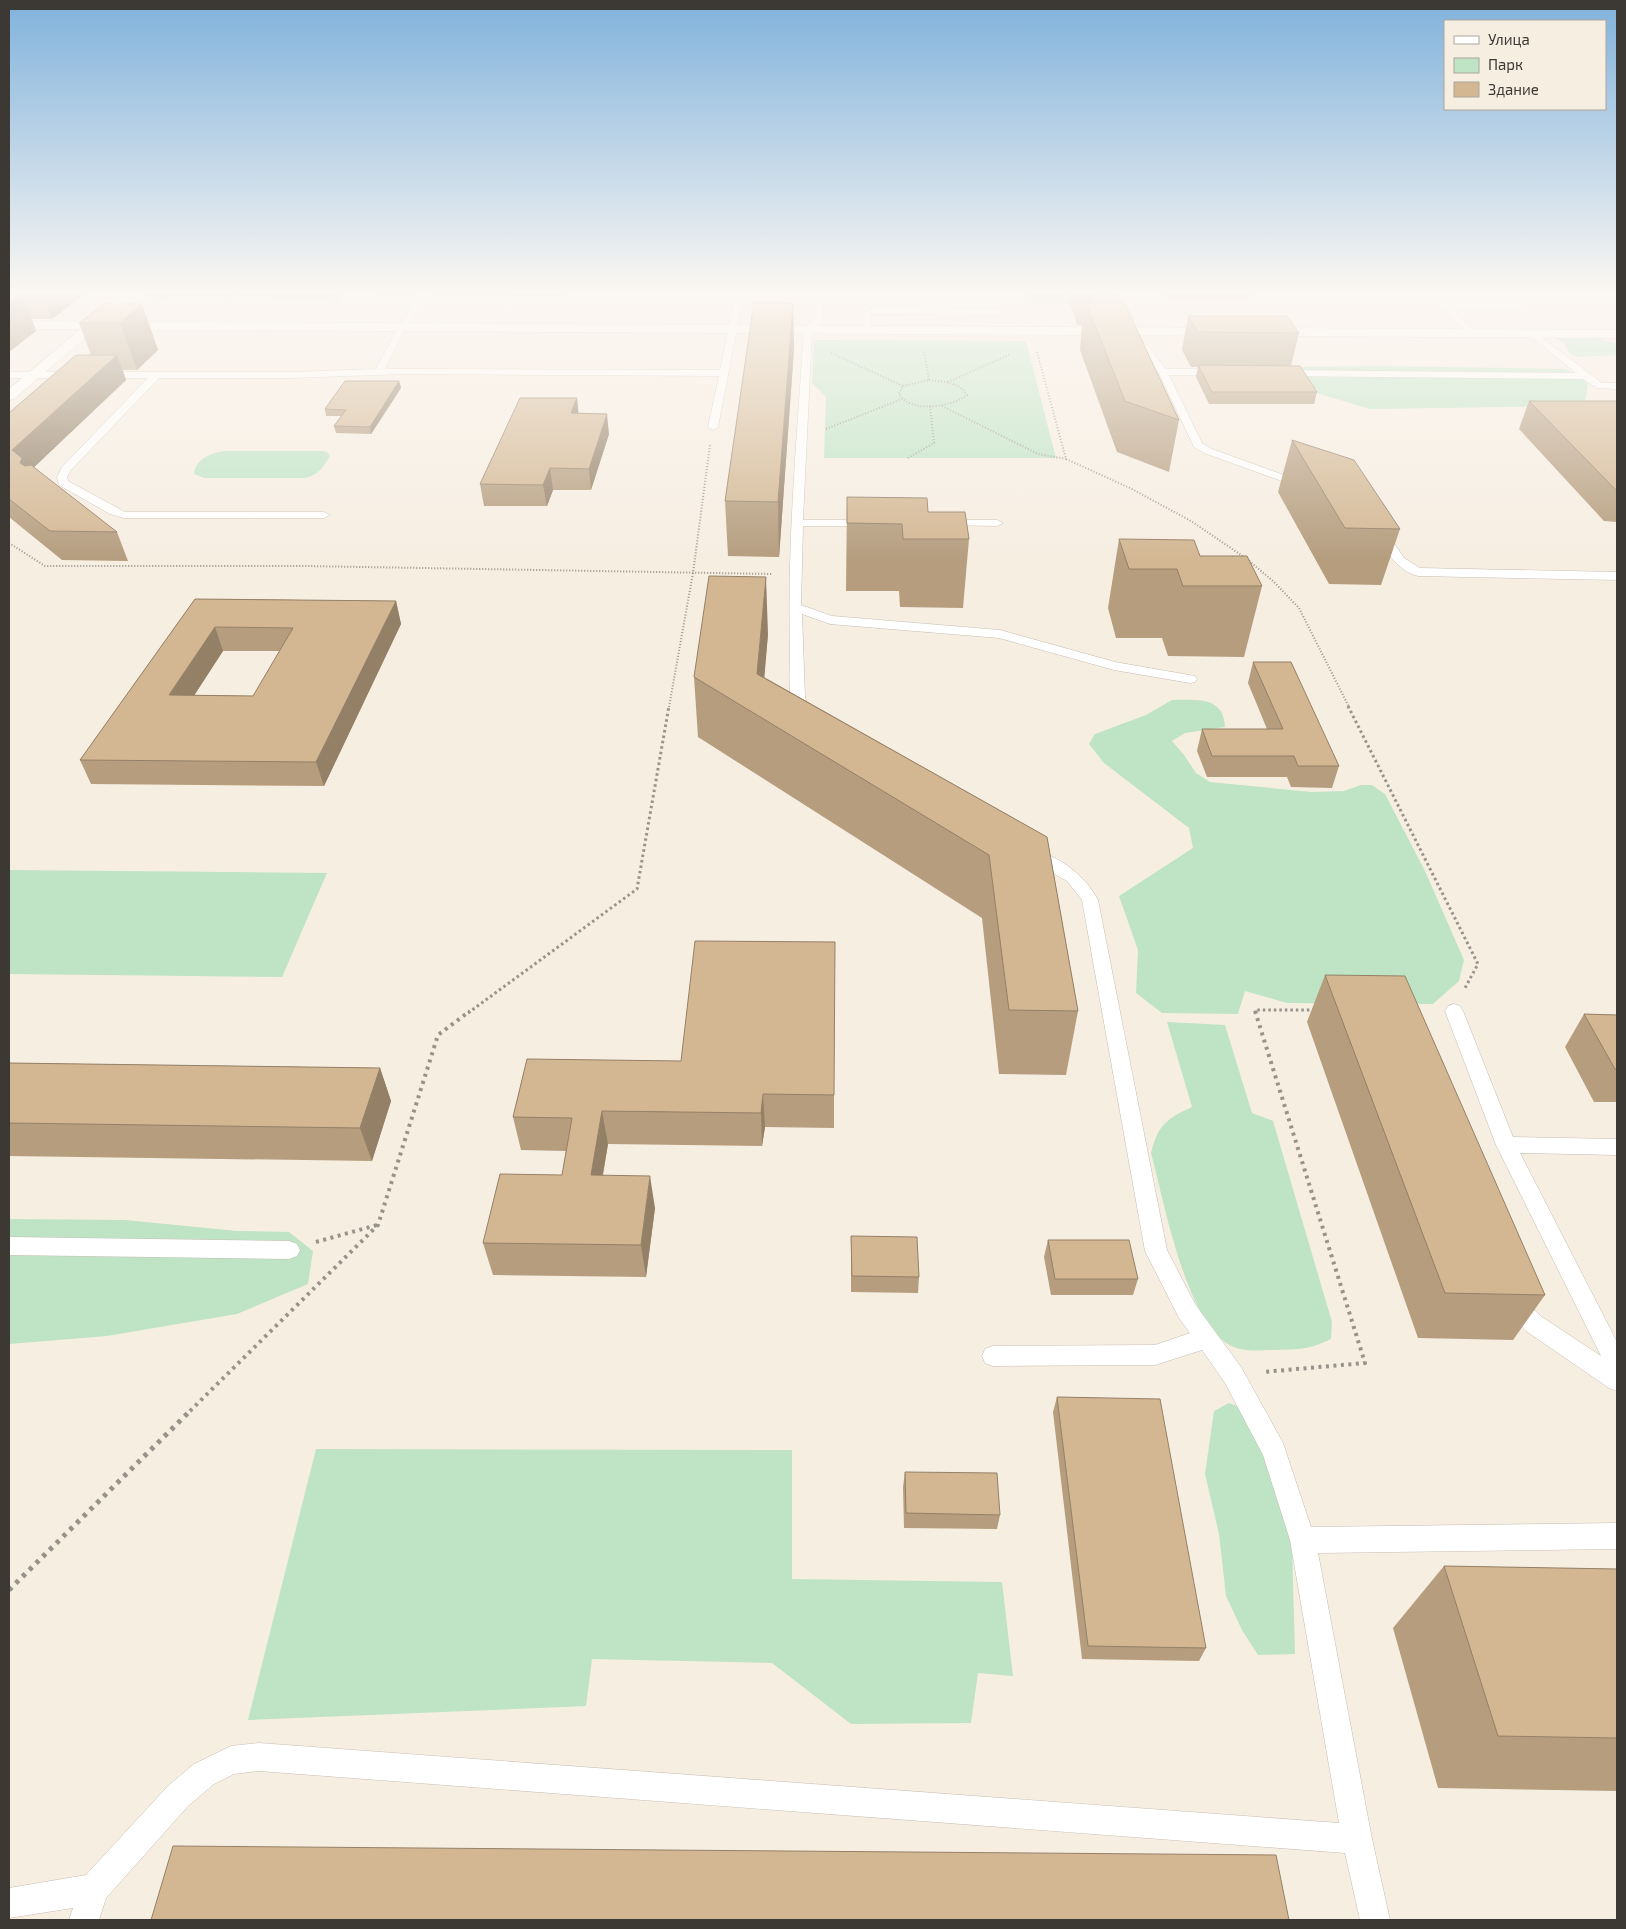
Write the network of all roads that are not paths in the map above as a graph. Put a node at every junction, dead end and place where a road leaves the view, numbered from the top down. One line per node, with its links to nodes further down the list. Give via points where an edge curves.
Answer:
1 (27, 381): 8 (main road)
2 (150, 381): 11 (lane, via 66,469 59,484 124,515)
3 (722, 381): 9 (lane)
4 (805, 381): 13 (lane)
5 (1167, 381): 10 (lane, via 1198,446)
6 (1590, 381): 7 (lane, via 1599,390)
7 (1617, 386)
8 (9, 396)
9 (713, 427)
10 (1320, 491)
11 (324, 515)
12 (1376, 521): 17 (lane, via 1400,563 1418,572)
13 (797, 523): 14 (lane); 18 (lane)
14 (877, 523)
15 (927, 523): 16 (lane)
16 (997, 524)
17 (1617, 576)
18 (795, 607): 19 (lane, via 830,620 1000,634 1114,666); 20 (lane, via 798,697 806,725)
19 (1190, 679)
20 (818, 736)
21 (1016, 845): 28 (lane, via 1078,881 1090,900 1156,1251 1187,1311)
22 (1454, 1011): 23 (lane)
23 (1506, 1145): 24 (lane); 30 (lane)
24 (1617, 1147)
25 (9, 1246): 26 (lane)
26 (289, 1250)
27 (1510, 1276): 31 (lane, via 1529,1320)
28 (1206, 1338): 29 (lane, via 1155,1354); 33 (lane, via 1233,1375 1274,1451)
29 (993, 1356)
30 (1617, 1365)
31 (1617, 1380)
32 (1617, 1536): 33 (lane)
33 (1303, 1540): 34 (lane)
34 (1357, 1839): 35 (lane, via 259,1757 232,1760 204,1774 178,1796); 38 (lane)
35 (94, 1889): 36 (lane); 37 (lane)
36 (9, 1903)
37 (84, 1920)
38 (1375, 1920)

